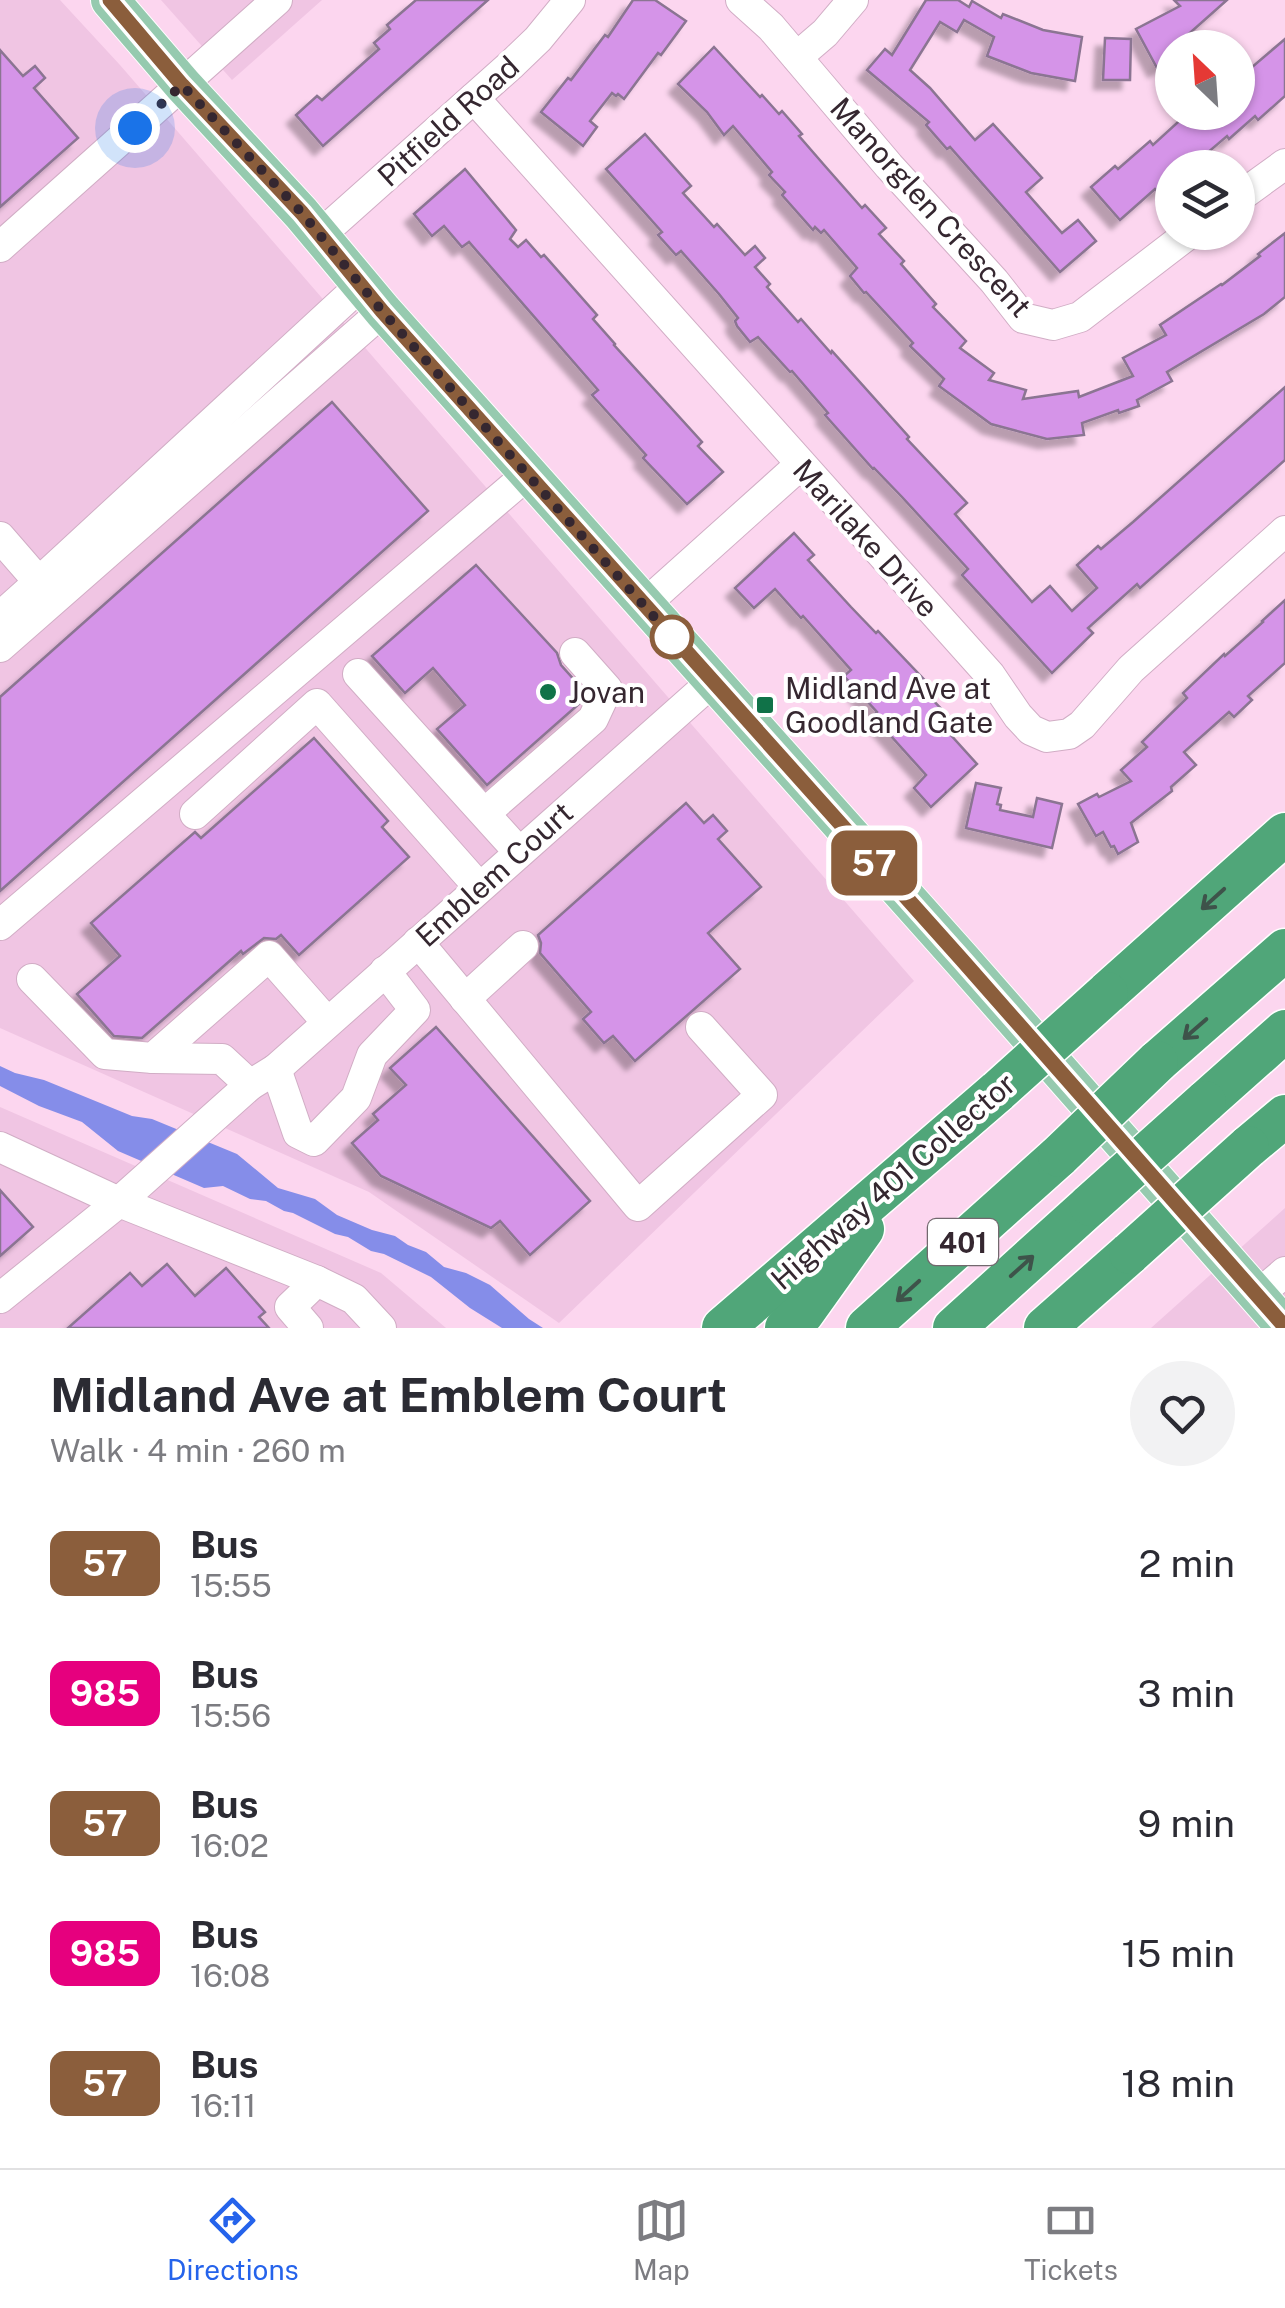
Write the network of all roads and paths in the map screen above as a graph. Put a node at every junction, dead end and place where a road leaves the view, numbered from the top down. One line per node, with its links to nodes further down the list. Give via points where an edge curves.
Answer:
1 (110, 0): 7 (main road)
2 (277, 0): 7 (street)
3 (570, 0): 8 (street, Pitfield Road)
4 (740, 0): 6 (street, Manorglen Crescent)
5 (853, 0): 6 (street)
6 (798, 57): 13 (street, Manorglen Crescent, via 1024,318 1066,323)
7 (182, 85): 11 (main road); 12 (street)
8 (474, 98): 11 (street, Pitfield Road); 15 (street, Marilake Drive)
9 (1285, 164): 10 (street)
10 (1255, 186)
11 (319, 236): 14 (main road)
12 (0, 246)
13 (1167, 250)
14 (372, 298): 16 (main road); 19 (street); 22 (street)
15 (800, 465): 17 (street, Marilake Drive, via 990,675 1018,716 1047,737 1082,724 1131,669); 20 (street)
16 (528, 474): 20 (main road); 33 (street)
17 (1285, 532)
18 (0, 538): 19 (street)
19 (39, 582): 21 (street)
20 (644, 605): 25 (main road)
21 (0, 617)
22 (0, 647)
23 (575, 653): 26 (street, via 607,690)
24 (358, 674): 28 (street)
25 (713, 680): 27 (street, Emblem Court); 50 (main road)
26 (593, 719): 27 (street); 28 (street)
27 (626, 756): 31 (street, Emblem Court)
28 (485, 813): 31 (street)
29 (194, 814): 32 (street, via 317,704)
30 (1285, 834): 47 (highway, Highway 401 Collector, one-way to 47, bridge)
31 (519, 852): 32 (street, Emblem Court)
32 (479, 887): 34 (street, Emblem Court)
33 (0, 925)
34 (418, 942): 37 (street, Emblem Court); 39 (street)
35 (523, 946): 39 (street)
36 (1285, 950): 56 (highway, 401, one-way to 56, bridge)
37 (386, 970): 40 (street, Emblem Court); 44 (street, via 415,1010 372,1056 356,1098 314,1141 298,1132)
38 (32, 979): 43 (street, via 105,1054)
39 (465, 999): 41 (street, via 638,1206 762,1095)
40 (327, 1022): 43 (street, via 269,956); 44 (street, Emblem Court)
41 (701, 1027)
42 (1285, 1031): 57 (highway, 401, one-way to 42, bridge)
43 (153, 1058): 44 (street, via 222,1058)
44 (263, 1077): 48 (street, Emblem Court)
45 (1285, 1116): 58 (highway, bridge)
46 (0, 1147): 48 (street)
47 (904, 1172): 54 (highway, Highway 401 Collector); 55 (highway)
48 (118, 1202): 49 (street); 51 (street, Emblem Court)
49 (317, 1282): 52 (street, via 290,1308); 53 (street, via 354,1299)
50 (1271, 1284): 59 (main road)
51 (0, 1298)
52 (308, 1328)
53 (381, 1328)
54 (723, 1328)
55 (786, 1328)
56 (867, 1328)
57 (954, 1328)
58 (1046, 1328)
59 (1285, 1328)

